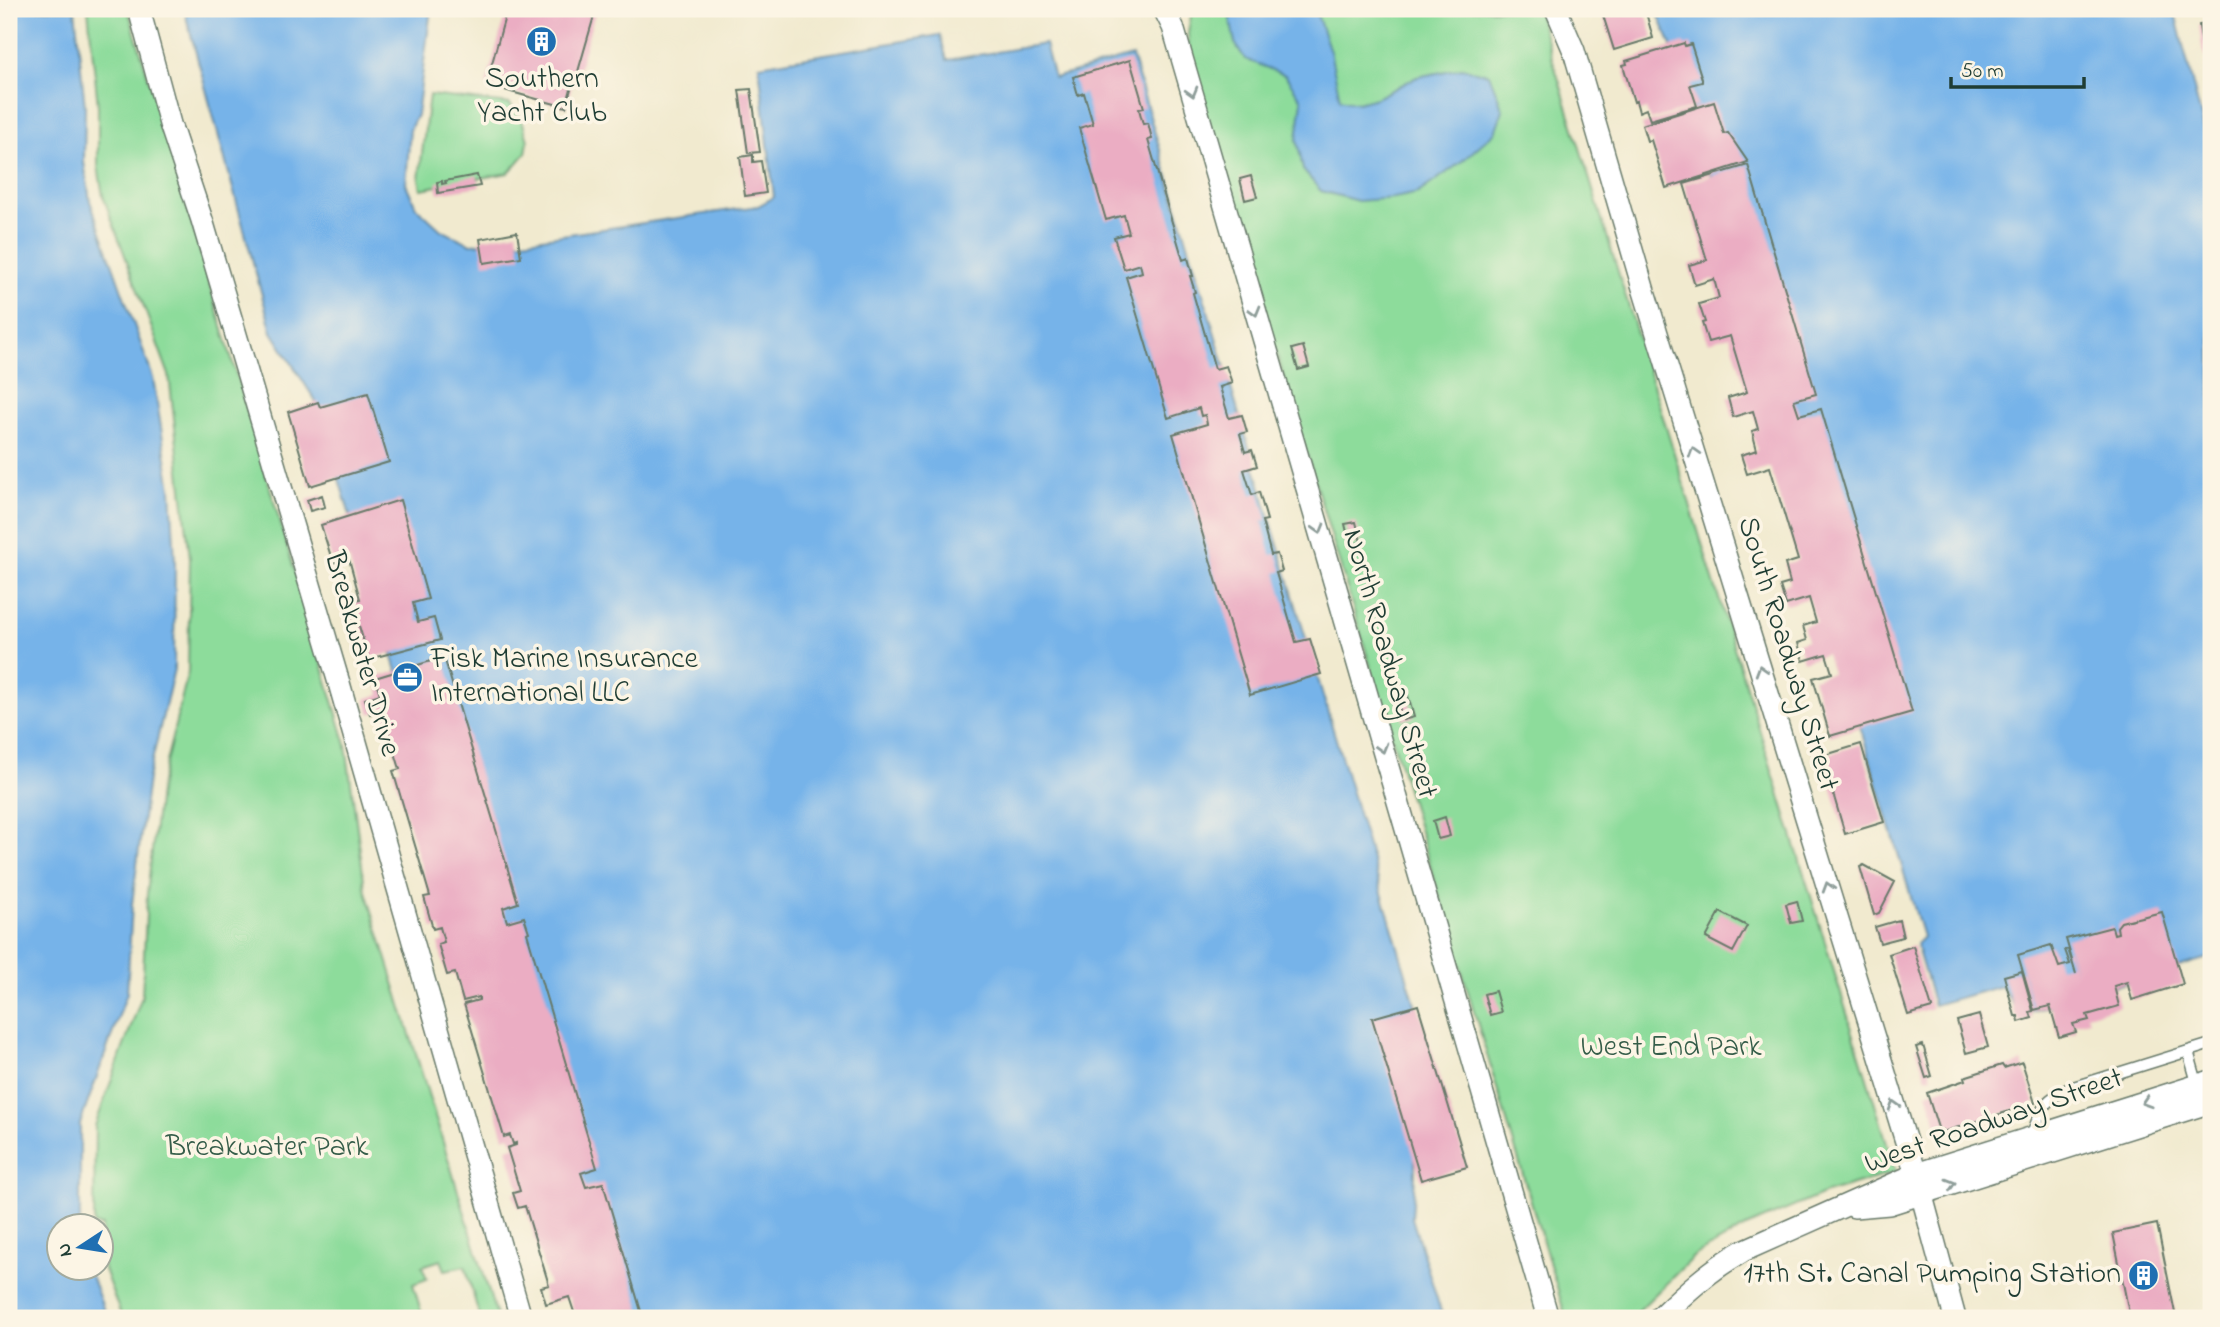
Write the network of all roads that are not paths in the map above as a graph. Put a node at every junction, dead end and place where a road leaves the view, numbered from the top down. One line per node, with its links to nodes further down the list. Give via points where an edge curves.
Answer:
1 (139, 9): 9 (street, Breakwater Drive)
2 (1556, 9): 8 (street, South Roadway Street, one-way to 2, via 1574,51)
3 (1173, 15): 10 (street, North Roadway Street, one-way to 10)
4 (2211, 1044): 5 (lane)
5 (2188, 1051): 6 (lane); 7 (lane, via 2050,1096)
6 (2207, 1090): 7 (street, West Roadway Street, one-way to 7); 8 (street, one-way to 6)
7 (2029, 1139): 8 (street, West Roadway Street)
8 (1918, 1184): 11 (street, West Roadway Street, via 1838,1209 1752,1247 1723,1263); 12 (street, South Roadway Street)
9 (521, 1318)
10 (1548, 1318)
11 (1659, 1318)
12 (1955, 1318)

